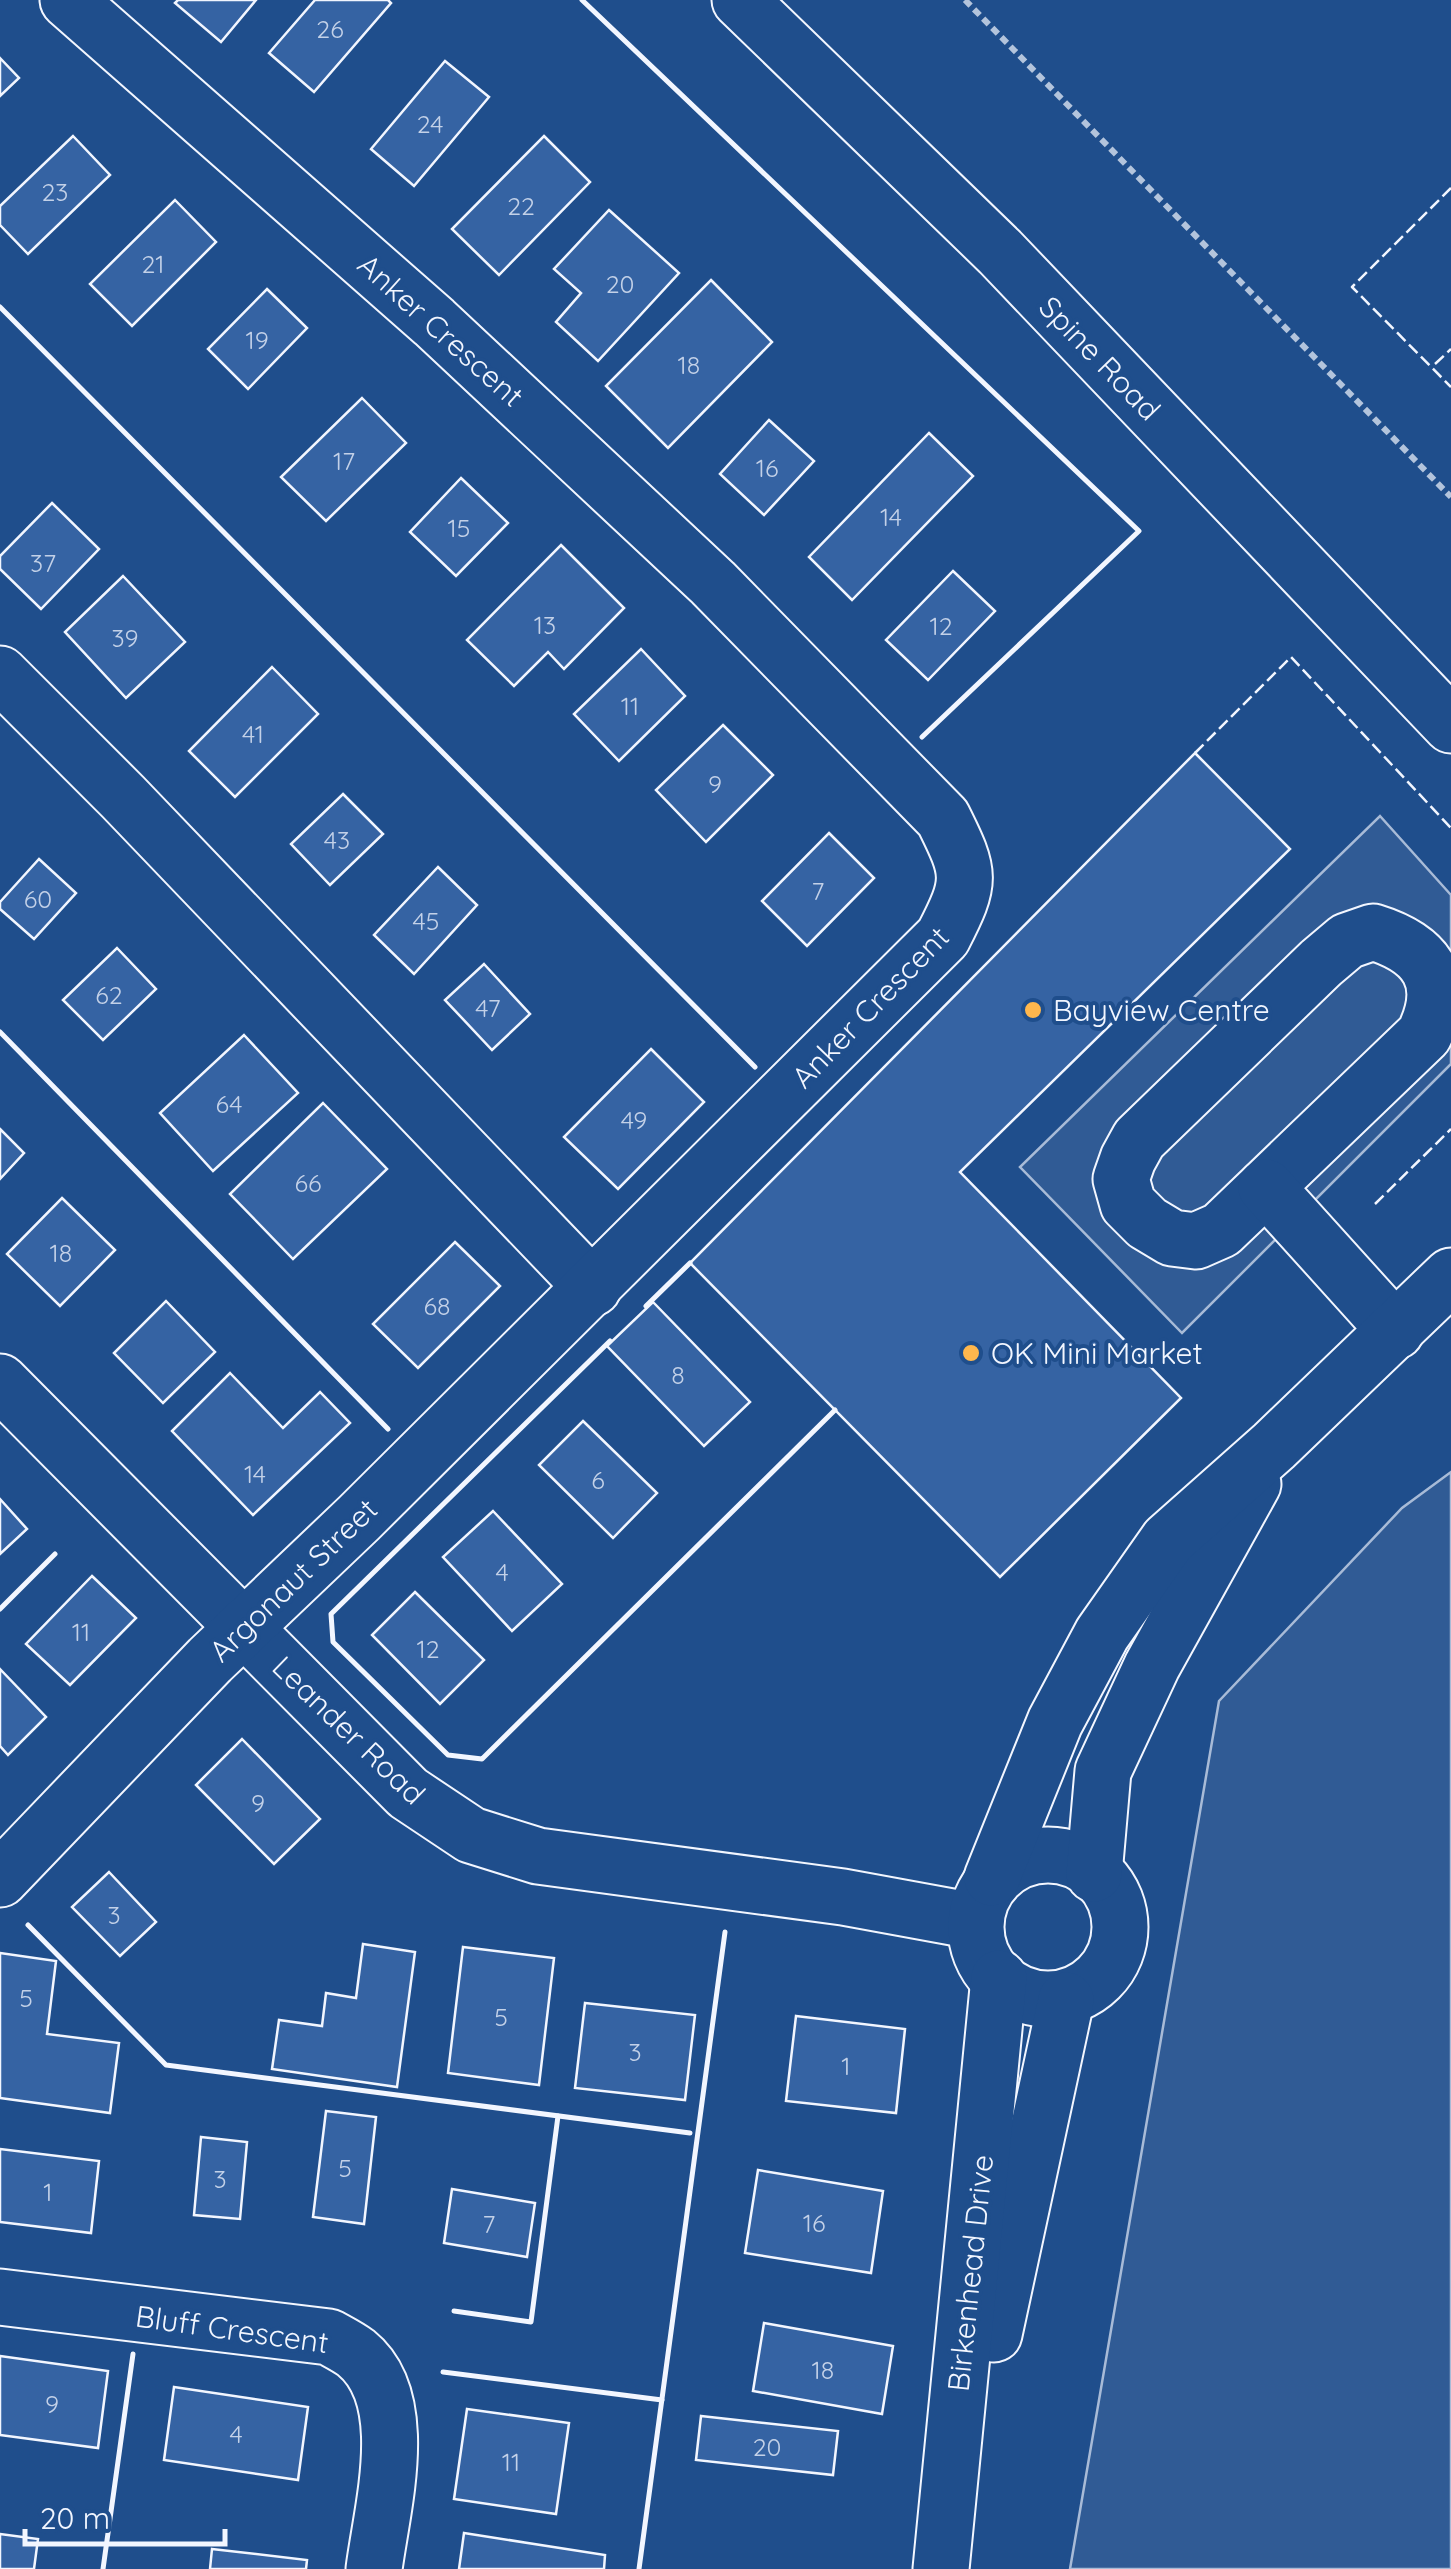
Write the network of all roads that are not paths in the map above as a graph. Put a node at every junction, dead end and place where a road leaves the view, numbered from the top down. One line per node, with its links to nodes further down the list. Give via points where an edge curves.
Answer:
1 (68, 0): 7 (street, Anker Crescent, via 434,322 713,583 943,818 963,857 964,896 943,937)
2 (740, 0): 4 (street, Spine Road, via 1000,252)
3 (0, 674): 7 (street)
4 (1451, 725)
5 (1266, 1187): 5 (street, via 1424,1036 1436,1011 1436,987 1429,968 1399,940 1373,932 1348,941 1321,963 1139,1139 1121,1179 1128,1204 1146,1223 1172,1238 1196,1241 1222,1230); 8 (street)
6 (1451, 1276): 8 (street)
7 (592, 1288): 11 (street, Argonaut Street)
8 (1396, 1331): 10 (street)
9 (0, 1382): 11 (street, Leander Road)
10 (1274, 1446): 12 (street, via 1152,1666 1103,1771); 14 (street, via 1168,1540 1102,1634 1055,1722)
11 (242, 1627): 13 (street, Argonaut Street); 14 (street, Leander Road, via 408,1793 471,1835 538,1856 843,1897)
12 (1094, 1874): 14 (street, via 1077,1859 1031,1855); 16 (street, via 1112,1889 1123,1934 1105,1976)
13 (0, 1879)
14 (983, 1899): 15 (street, via 985,1965)
15 (999, 1978): 16 (street, via 1020,1995); 19 (street, Birkenhead Drive)
16 (1066, 2000): 19 (street, Birkenhead Drive)
17 (0, 2298): 18 (street, Bluff Crescent, via 329,2337 358,2355 390,2415)
18 (374, 2569)
19 (942, 2569)

